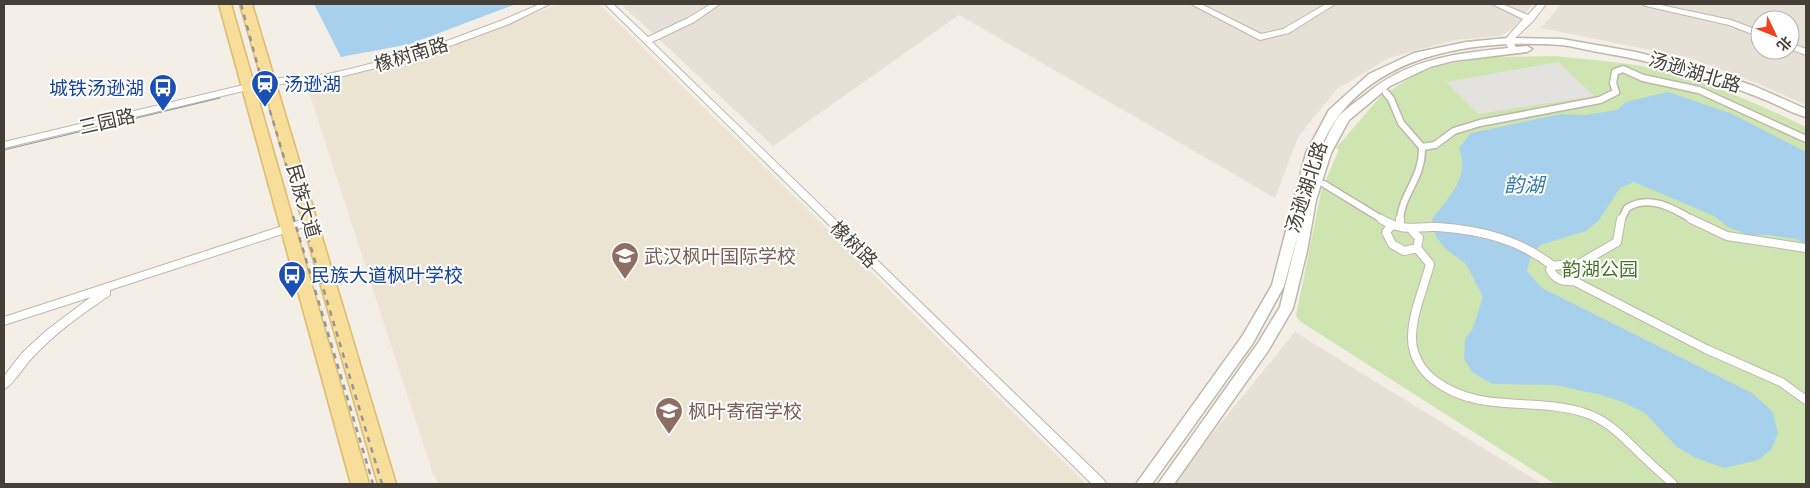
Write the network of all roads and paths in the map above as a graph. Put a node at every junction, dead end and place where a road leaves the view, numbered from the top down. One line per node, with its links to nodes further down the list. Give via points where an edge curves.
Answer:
1 (226, 4): 16 (main road, 民族大道)
2 (246, 4): 15 (main road, 民族大道)
3 (546, 4): 15 (street, 橡树南路, via 423,53 328,77)
4 (609, 4): 13 (street, 橡树路)
5 (716, 4): 13 (street)
6 (1195, 4): 7 (street, via 1260,37 1286,31)
7 (1331, 4)
8 (1496, 4): 11 (street)
9 (1542, 4): 11 (street)
10 (1646, 4): 12 (street)
11 (1530, 19): 14 (street)
12 (1750, 30)
13 (646, 41): 39 (street, 橡树路)
14 (1511, 45): 18 (street, 汤逊湖北路, via 1562,42 1636,55 1750,89); 19 (street, 汤逊湖北路, via 1638,62 1745,94); 40 (street, 汤逊湖北路, via 1466,45 1418,55 1373,77 1333,113 1312,153 1278,286 1248,339); 41 (street, 汤逊湖北路, via 1407,72 1386,83 1345,117 1325,153 1310,200 1286,308 1263,347)
15 (269, 82): 16 (street, 三园路); 24 (main road, 民族大道)
16 (249, 87): 21 (street, 三园路); 26 (main road, 民族大道)
17 (1386, 93): 22 (street, via 1401,123)
18 (1806, 113)
19 (1806, 121)
20 (1806, 138): 22 (street, via 1699,90 1643,78 1623,70 1615,72 1613,83 1616,92 1600,100 1480,123 1454,131 1434,145)
21 (4, 145)
22 (1422, 147): 25 (street, via 1422,164)
23 (1324, 184): 25 (street)
24 (310, 221): 26 (street); 38 (main road, 民族大道)
25 (1396, 226): 27 (street); 28 (street, via 1386,232 1390,243 1404,251)
26 (289, 228): 33 (street); 37 (main road, 民族大道)
27 (1411, 229): 28 (street, via 1419,238); 30 (street, via 1475,229 1493,233 1528,248)
28 (1417, 248): 42 (street, via 1430,264 1415,309 1411,336 1418,365 1427,376 1451,392 1491,404 1548,406 1586,413 1610,426)
29 (1806, 248): 31 (street, via 1749,241 1715,232 1667,207 1641,202 1629,205 1622,213 1617,242)
30 (1553, 266): 31 (street, via 1561,264); 32 (street, via 1550,270 1557,280)
31 (1572, 268): 32 (street)
32 (1574, 282): 36 (street, via 1706,349 1780,382)
33 (117, 284): 34 (street); 35 (street, via 55,326)
34 (4, 321)
35 (4, 384)
36 (1806, 400)
37 (360, 484)
38 (387, 484)
39 (1100, 484)
40 (1143, 484)
41 (1164, 484)
42 (1673, 484)

